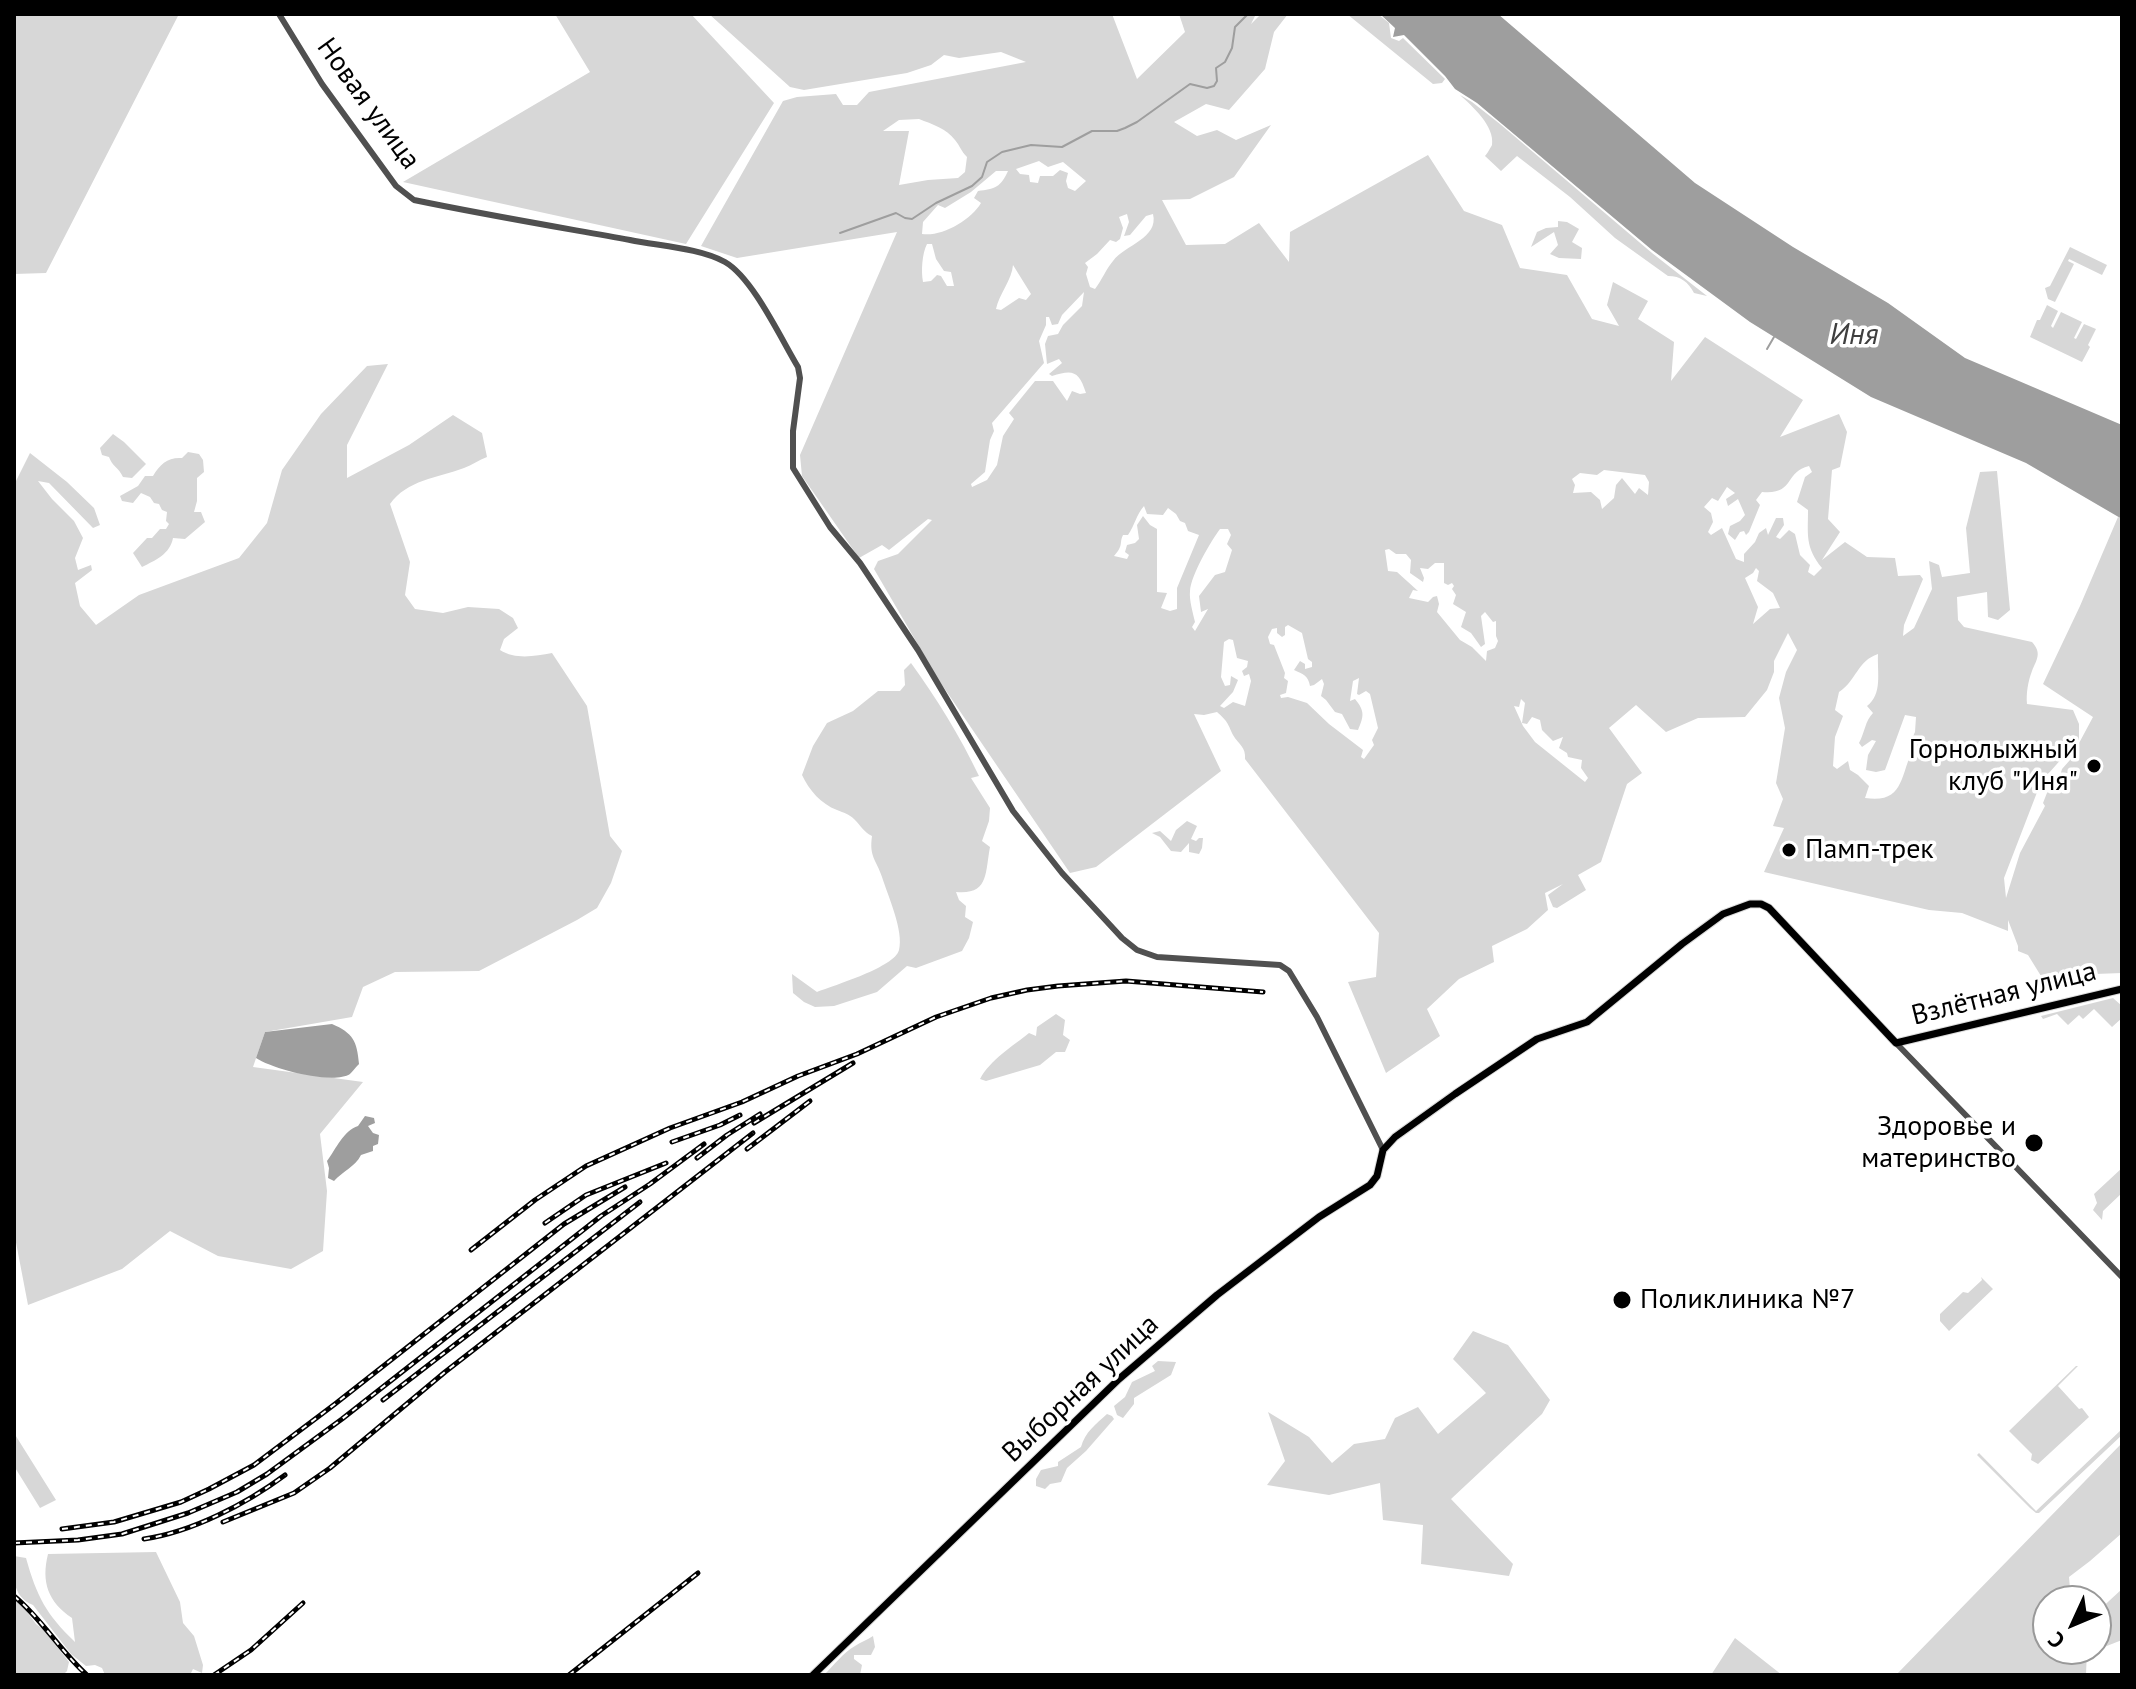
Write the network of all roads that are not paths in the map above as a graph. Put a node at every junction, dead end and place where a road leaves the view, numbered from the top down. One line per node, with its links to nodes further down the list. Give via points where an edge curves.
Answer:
1 (279, 14): 6 (street, Новая улица, via 396,186 414,200 698,253 725,262 738,273 798,367 793,468 918,650 1013,811 1062,873 1137,950 1157,957 1280,965 1289,971)
2 (2122, 989): 3 (main road, Взлётная улица)
3 (1913, 1040): 4 (main road, Взлётная улица); 5 (street)
4 (1896, 1043): 5 (street); 6 (main road, via 1769,908 1747,905 1713,921 1587,1022 1537,1039)
5 (1907, 1055): 7 (street)
6 (1383, 1150): 8 (main road, Выборная улица, via 1370,1185 1217,1295 1119,1379)
7 (2122, 1277)
8 (813, 1675)

